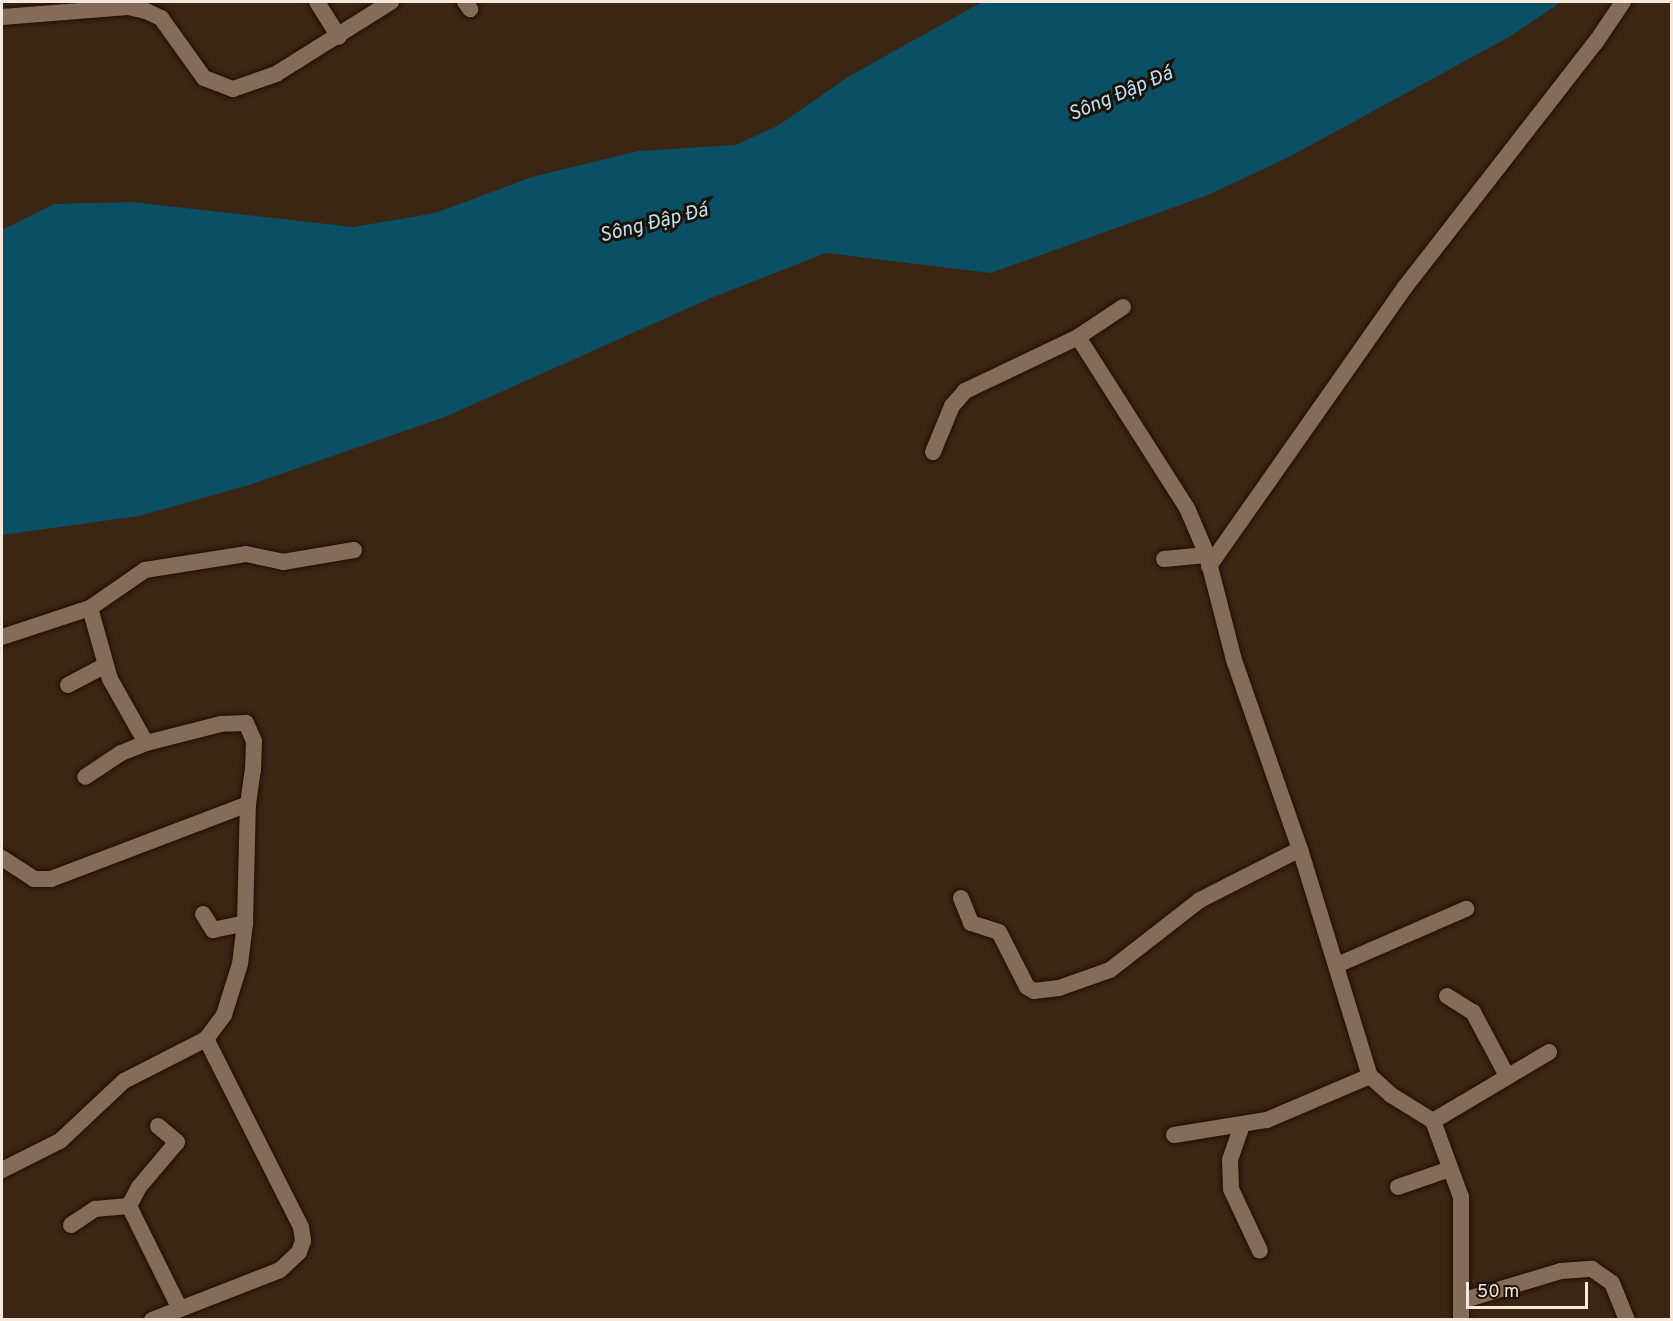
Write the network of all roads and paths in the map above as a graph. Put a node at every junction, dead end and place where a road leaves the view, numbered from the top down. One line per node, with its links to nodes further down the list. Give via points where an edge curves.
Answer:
1 (156, 2): 7 (street)
2 (317, 2): 8 (street)
3 (391, 2): 8 (street)
4 (1623, 2): 14 (street, via 1405,287)
5 (34, 7): 6 (street); 7 (street, via 128,7)
6 (2, 17)
7 (161, 18): 8 (street, via 196,71 217,85 233,89 276,74)
8 (339, 37)
9 (1123, 307): 10 (street)
10 (1078, 337): 11 (street, via 965,391 952,406); 14 (street, via 1187,508)
11 (933, 452)
12 (354, 550): 15 (street, via 283,562 246,554 163,566 138,574)
13 (1164, 559): 14 (street)
14 (1208, 561): 22 (street, via 1234,660)
15 (90, 608): 16 (street); 17 (street)
16 (2, 637)
17 (106, 665): 18 (street); 19 (street, via 121,701)
18 (68, 685)
19 (146, 743): 20 (street, via 121,753); 21 (street, via 221,724 246,723 254,741)
20 (85, 777)
21 (248, 804): 23 (street, via 51,879 34,879); 27 (street)
22 (1300, 849): 24 (street, via 1200,900 1110,970 1059,988 1034,991 1027,987 999,932 971,923); 28 (street)
23 (2, 858)
24 (961, 898)
25 (1466, 909): 28 (street)
26 (203, 914): 27 (street, via 213,930)
27 (245, 923): 30 (street, via 240,964 229,1003)
28 (1337, 965): 33 (street)
29 (1447, 996): 32 (street, via 1473,1012)
30 (206, 1039): 39 (street, via 124,1081 60,1141); 45 (street, via 301,1227 303,1241 299,1252 280,1270)
31 (1549, 1052): 32 (street)
32 (1506, 1074): 34 (street)
33 (1370, 1076): 34 (street, via 1404,1105); 35 (street, via 1294,1111)
34 (1433, 1121): 38 (street)
35 (1242, 1125): 37 (street); 43 (street, via 1230,1160 1231,1189)
36 (158, 1126): 41 (street, via 177,1142 139,1187)
37 (1174, 1135)
38 (1450, 1169): 40 (street); 44 (street, via 1463,1210)
39 (2, 1170)
40 (1398, 1187)
41 (129, 1206): 42 (street, via 95,1209); 45 (street)
42 (71, 1225)
43 (1260, 1251)
44 (1461, 1301): 47 (street); 48 (street, via 1561,1271 1592,1269 1611,1282)
45 (179, 1307): 46 (street)
46 (152, 1320)
47 (1461, 1320)
48 (1628, 1320)

